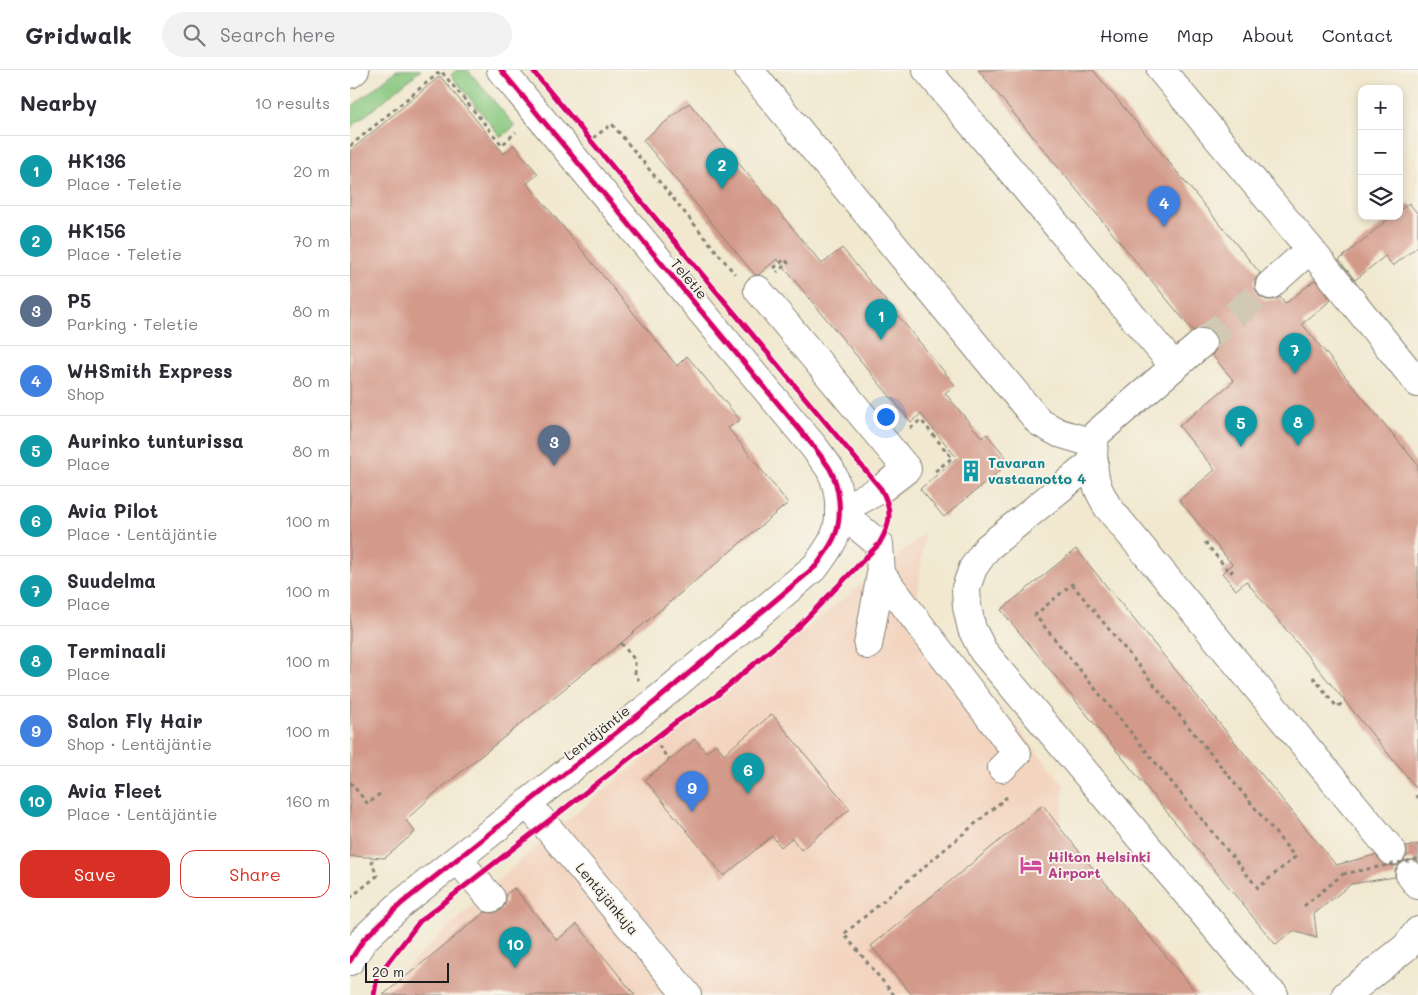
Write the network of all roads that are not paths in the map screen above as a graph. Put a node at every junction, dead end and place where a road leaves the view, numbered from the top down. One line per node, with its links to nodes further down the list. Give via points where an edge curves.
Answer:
1 (355, 70): 6 (street)
2 (501, 70): 14 (street, Teletie, via 814,447 830,470)
3 (749, 70): 13 (street, via 1040,422)
4 (927, 70): 11 (street)
5 (1161, 70): 7 (street)
6 (350, 74)
7 (1310, 249): 9 (street); 12 (street)
8 (749, 285): 14 (street, via 907,469 881,489)
9 (1270, 285)
10 (1202, 342): 11 (street)
11 (1174, 366): 13 (street, via 1096,434)
12 (1418, 383)
13 (1094, 452): 19 (street, via 1097,485 1107,506); 25 (street, via 987,548 973,568 966,588 972,630 984,651)
14 (839, 511): 15 (street, via 879,544); 18 (street, Lentäjäntie, via 836,534 816,566 656,701)
15 (881, 574): 16 (street); 17 (street, via 1016,753)
16 (868, 645)
17 (1002, 768)
18 (527, 803): 20 (street, Lentäjäntie); 24 (street, Lentäjänkuja)
19 (1392, 851)
20 (458, 860): 21 (street); 23 (street, Lentäjäntie, via 402,903 364,939)
21 (491, 898)
22 (1418, 931): 26 (street, via 1406,947)
23 (350, 961)
24 (686, 995)
25 (1274, 995)
26 (1346, 995)

